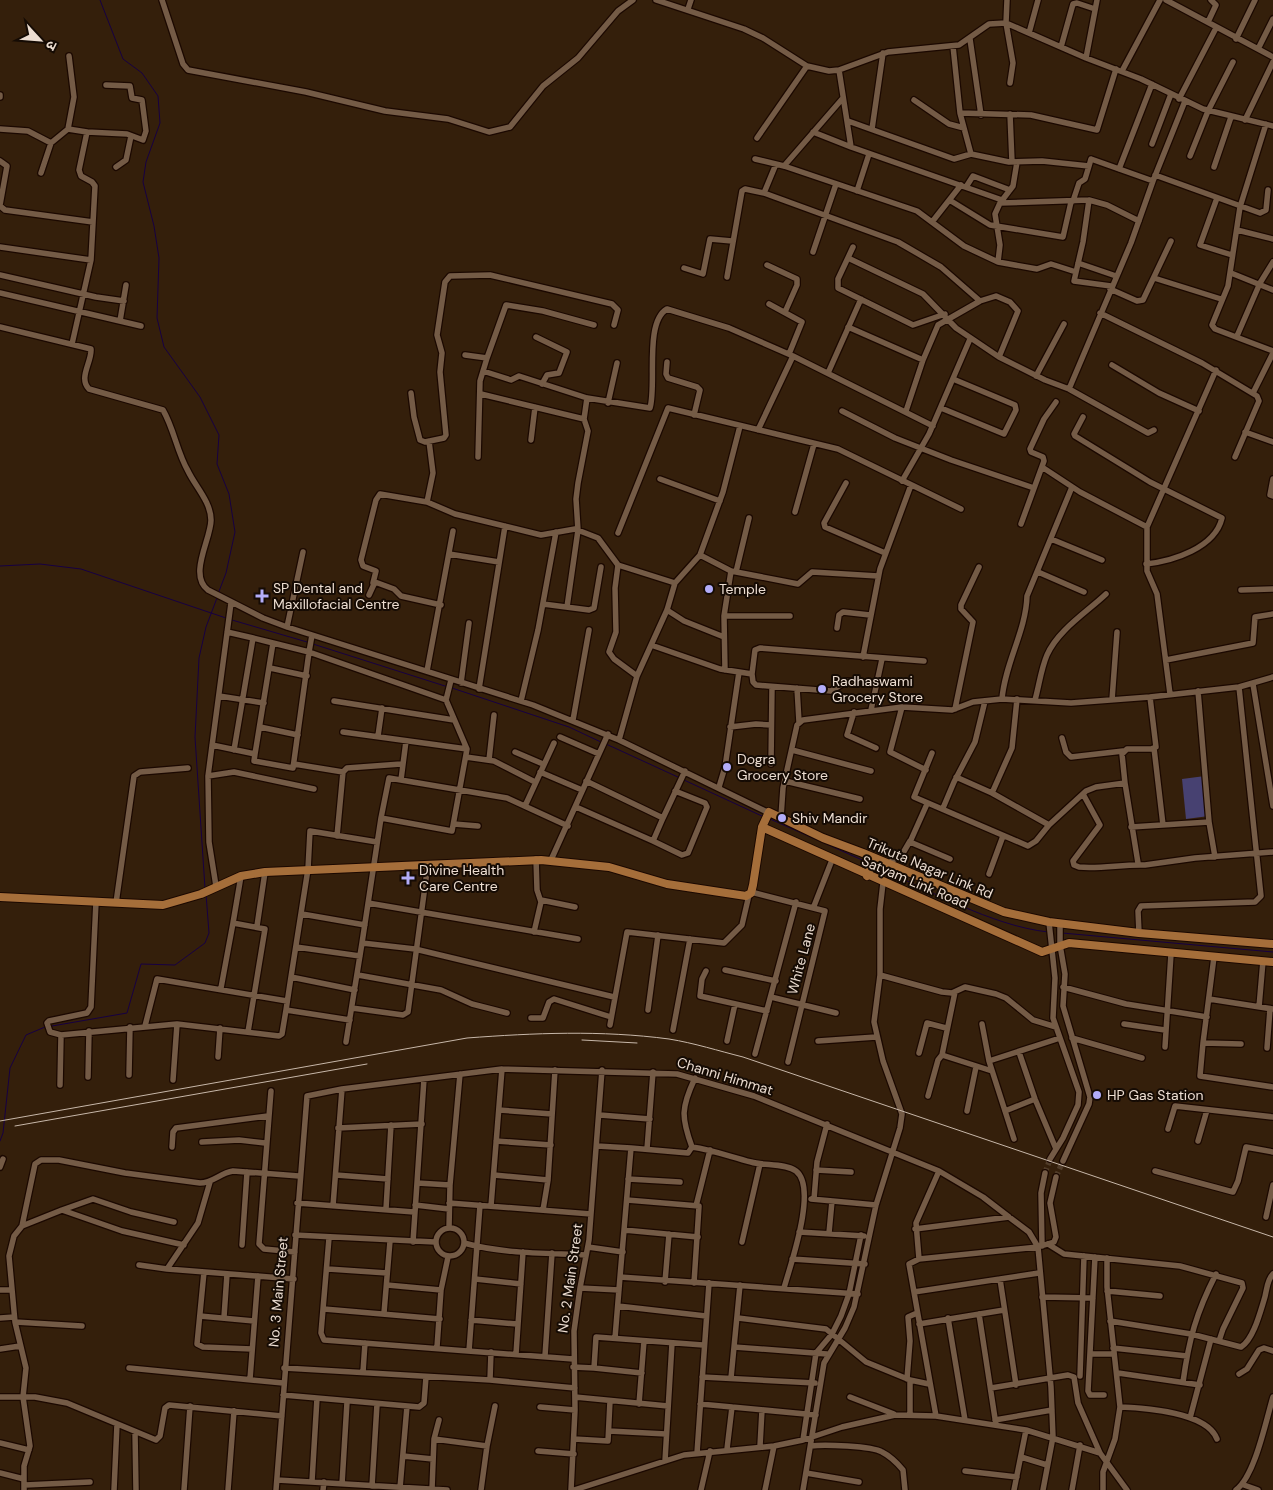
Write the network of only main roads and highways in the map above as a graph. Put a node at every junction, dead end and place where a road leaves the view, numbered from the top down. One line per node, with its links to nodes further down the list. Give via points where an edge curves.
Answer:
1 (762, 825): 2 (main road, Trikuta Nagar Link Rd, via 767,813 781,817); 3 (main road, Satyam Link Road); 4 (main road, via 750,893 733,895 666,884 617,868 536,859 265,872 241,876 201,894 163,905)
2 (874, 860): 3 (main road); 5 (main road, Trikuta Nagar Link Rd, via 1049,929)
3 (868, 874): 6 (main road, Satyam Link Road, via 1042,952 1060,945 1079,943)
4 (0, 897)
5 (1273, 944)
6 (1273, 962)

